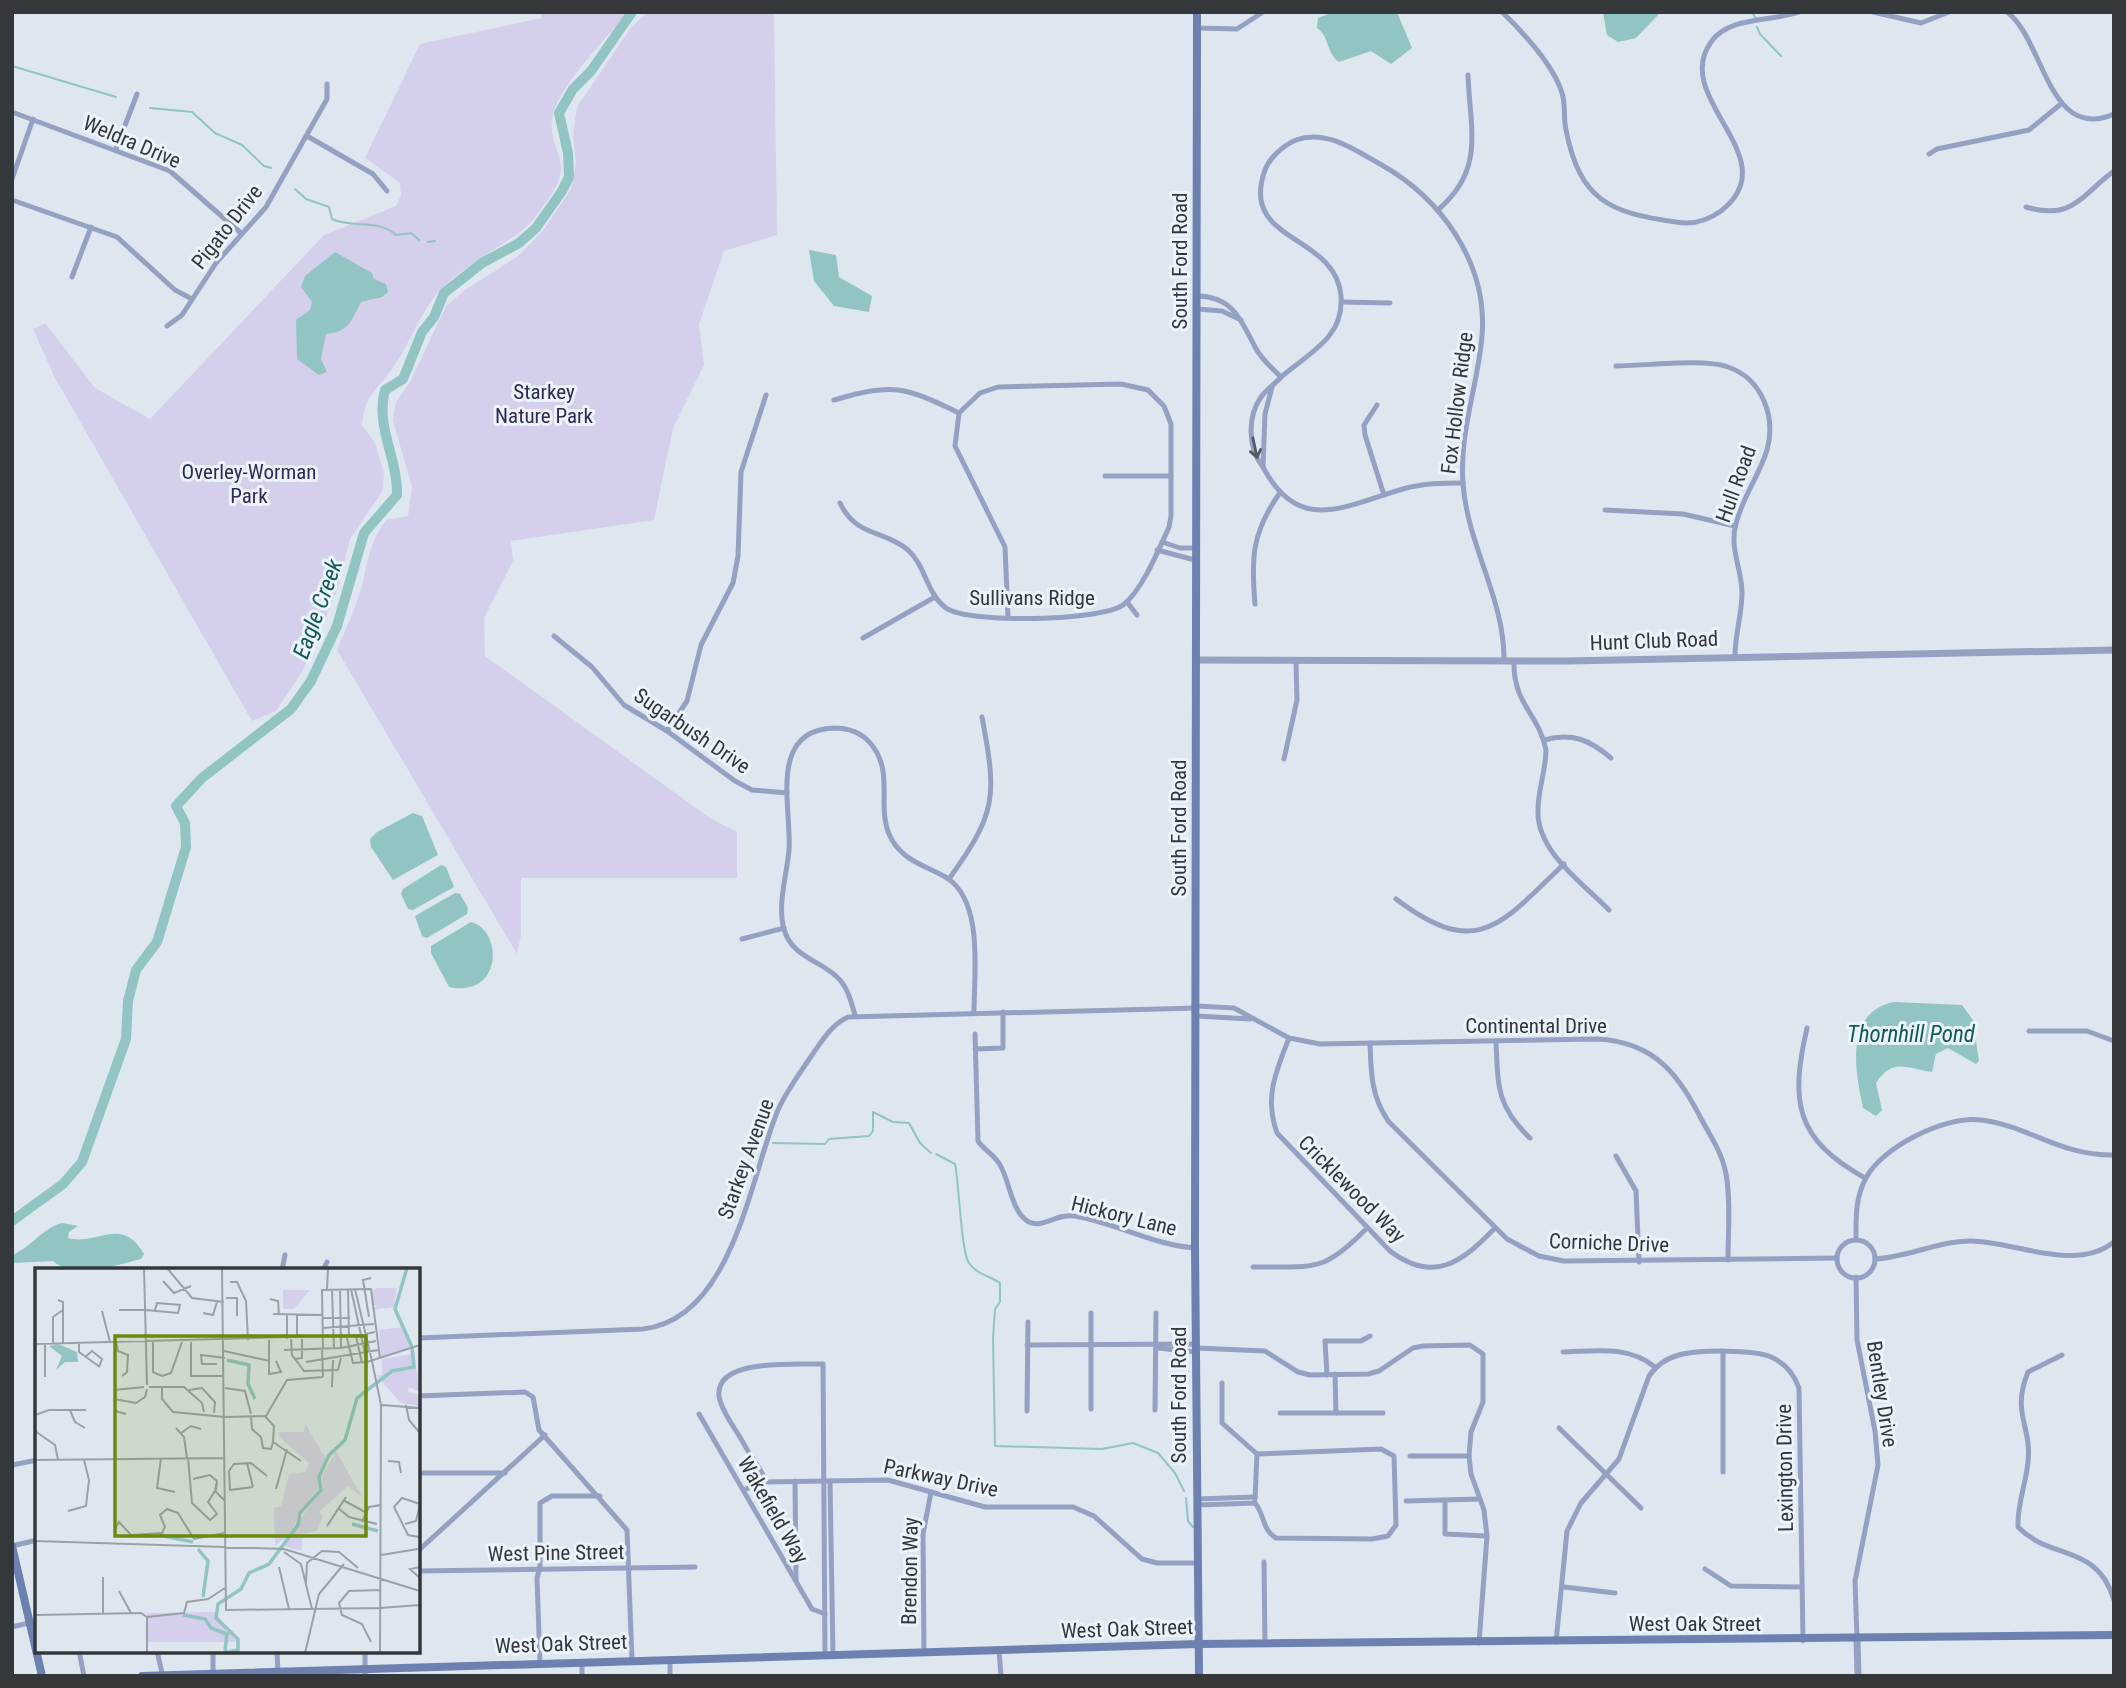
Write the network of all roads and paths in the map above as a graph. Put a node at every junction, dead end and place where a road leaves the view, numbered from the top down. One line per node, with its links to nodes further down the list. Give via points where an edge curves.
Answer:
1 (1197, 12): 8 (main road, South Ford Road)
2 (1264, 12): 8 (street, via 1237,29)
3 (1502, 12): 4 (street, via 1529,41 1560,87 1567,134 1594,195 1620,211 1682,223 1700,222 1718,212 1735,195 1740,179 1739,150 1702,82 1703,59 1710,43 1737,25)
4 (1799, 12)
5 (1873, 12): 6 (street, via 1921,23)
6 (1950, 12)
7 (2007, 12): 12 (street, via 2029,38)
8 (1197, 28): 28 (main road, South Ford Road)
9 (1468, 75): 24 (street, via 1470,164 1463,184)
10 (327, 84): 16 (street, Pigato Drive, via 327,99)
11 (137, 94): 17 (street)
12 (2061, 104): 14 (street, via 2089,118); 18 (street, via 2029,130)
13 (12, 112): 15 (street, Weldra Drive)
14 (2114, 114)
15 (33, 119): 17 (street, Weldra Drive); 20 (street)
16 (307, 136): 21 (street, via 373,174); 26 (street, Pigato Drive, via 266,206)
17 (116, 149): 26 (street, Weldra Drive, via 170,171)
18 (1929, 154)
19 (2114, 171): 23 (street, via 2076,205)
20 (12, 179)
21 (387, 191)
22 (12, 200): 25 (street)
23 (2026, 207)
24 (1438, 209): 30 (street, Fox Hollow Ridge, via 1402,176 1338,142 1311,137 1279,150 1264,170 1264,207 1281,232 1313,249 1331,266); 45 (street, Fox Hollow Ridge, via 1468,258 1482,323 1464,439)
25 (91, 227): 27 (street); 29 (street, via 130,246 175,290)
26 (242, 234): 29 (street, Pigato Drive)
27 (72, 277)
28 (1198, 296): 32 (main road, South Ford Road); 33 (street, via 1223,302)
29 (192, 299): 34 (street, Pigato Drive, via 182,315)
30 (1342, 302): 31 (street); 36 (street, via 1330,335)
31 (1390, 303)
32 (1198, 309): 33 (street, via 1222,311); 52 (main road, South Ford Road)
33 (1241, 320): 36 (street, via 1260,355)
34 (167, 326)
35 (1616, 366): 50 (street, Hull Road, via 1728,367 1754,383 1766,403 1771,431)
36 (1281, 377): 37 (street)
37 (1272, 387): 42 (street, via 1265,414); 42 (street, one-way to 42, via 1258,402 1252,420 1254,451)
38 (766, 395): 69 (street, via 741,472 733,583 701,645 687,701)
39 (834, 400): 41 (street, via 894,388 912,391)
40 (1377, 405): 47 (street, via 1364,425)
41 (959, 413): 44 (street, via 974,397 998,387 1121,383 1141,387 1153,394 1168,415); 59 (street, via 954,436 958,456 1007,556)
42 (1263, 467): 46 (street)
43 (1105, 476): 44 (street)
44 (1171, 476): 51 (street, via 1171,516)
45 (1463, 483): 47 (street, via 1419,485); 66 (street, Fox Hollow Ridge, via 1471,532 1502,620)
46 (1279, 494): 47 (street, via 1304,508 1324,511); 57 (street, via 1256,538)
47 (1384, 495)
48 (840, 503): 55 (street, Sullivans Ridge, via 853,524 898,543 913,555)
49 (1605, 510): 50 (street, via 1683,514)
50 (1735, 526): 63 (street, Hull Road, via 1734,551 1742,589)
51 (1162, 542): 52 (street); 53 (street)
52 (1195, 548): 54 (main road, South Ford Road)
53 (1157, 550): 54 (street); 56 (street)
54 (1195, 560): 64 (main road, South Ford Road)
55 (935, 597): 59 (street, Sullivans Ridge, via 962,616); 61 (street)
56 (1127, 602): 58 (street); 59 (street, Sullivans Ridge, via 1098,615)
57 (1255, 604)
58 (1137, 615)
59 (1008, 617)
60 (554, 636): 69 (street, Sugarbush Drive, via 592,667 624,705)
61 (863, 638)
62 (2114, 650): 63 (street, Hunt Club Road)
63 (1735, 656): 67 (street, Hunt Club Road)
64 (1196, 660): 65 (street, Hunt Club Road); 80 (main road, South Ford Road)
65 (1296, 662): 66 (street, Hunt Club Road); 72 (street, via 1297,700)
66 (1504, 662): 67 (street, Hunt Club Road)
67 (1514, 662): 70 (street, via 1515,687)
68 (982, 717): 75 (street, via 991,769 990,803 979,836)
69 (667, 731): 73 (street, Sugarbush Drive, via 743,787)
70 (1544, 740): 71 (street, via 1579,738); 74 (street, via 1538,819 1548,846)
71 (1611, 758)
72 (1284, 759)
73 (787, 793): 75 (street, via 789,762 806,737 836,728 860,734 883,765 885,820 891,838 908,858); 78 (street, via 790,836)
74 (1564, 864): 76 (street, via 1512,914 1479,930 1436,926); 77 (street)
75 (948, 879): 82 (street, via 971,911)
76 (1396, 899)
77 (1609, 910)
78 (783, 929): 79 (street); 83 (street, via 798,951 842,983)
79 (742, 939)
80 (1197, 1010): 81 (street); 84 (street); 84 (street, Continental Drive, via 1234,1007); 101 (main road, South Ford Road)
81 (1003, 1012): 82 (street); 92 (street, via 1003,1048)
82 (974, 1013): 83 (street)
83 (855, 1015): 116 (street, Starkey Avenue, via 841,1020 828,1033 792,1084 777,1113 729,1250 707,1289 681,1315 660,1326 637,1330)
84 (1253, 1020): 88 (street, Continental Drive)
85 (1807, 1028): 96 (street, via 1797,1072 1804,1119 1829,1153)
86 (2029, 1031): 90 (street, via 2087,1031)
87 (975, 1034): 92 (street, Hickory Lane)
88 (1289, 1038): 91 (street, Continental Drive, via 1320,1044); 97 (street, Cricklewood Way, via 1271,1088 1270,1110 1278,1133)
89 (1496, 1041): 91 (street, Continental Drive); 93 (street, via 1502,1104); 105 (street, Continental Drive, via 1615,1041 1648,1053 1669,1068 1686,1089 1723,1160 1728,1183)
90 (2114, 1041)
91 (1370, 1043): 98 (street, Corniche Drive, via 1372,1085 1384,1116)
92 (975, 1049): 101 (street, Hickory Lane, via 978,1142 1002,1167 1019,1213 1028,1222 1043,1224 1070,1215 1170,1246)
93 (1530, 1138)
94 (2114, 1155): 96 (street, via 2081,1154 1992,1122 1959,1120 1896,1148)
95 (1616, 1157): 107 (street, via 1636,1191)
96 (1866, 1178): 99 (street, via 1857,1204)
97 (1367, 1228): 98 (street, Cricklewood Way, via 1398,1257 1427,1267 1462,1258); 108 (street, via 1341,1254 1323,1264)
98 (1494, 1229): 107 (street, Corniche Drive, via 1539,1256)
99 (1856, 1240): 103 (street, via 1843,1246); 104 (street, via 1871,1247)
100 (2114, 1242): 104 (street, via 2091,1252 2046,1254 1963,1241)
101 (1195, 1248): 120 (main road, South Ford Road)
102 (285, 1255): 109 (street)
103 (1837, 1258): 105 (street, Corniche Drive); 111 (street, via 1844,1273)
104 (1875, 1259): 111 (street, via 1869,1272)
105 (1728, 1260): 107 (street, Corniche Drive)
106 (327, 1262): 110 (street)
107 (1639, 1262)
108 (1253, 1267)
109 (282, 1268)
110 (324, 1268)
111 (1856, 1277): 179 (street, Bentley Drive, via 1857,1345 1878,1465 1855,1581)
112 (1091, 1312): 118 (street)
113 (1156, 1312): 119 (street)
114 (1028, 1322): 117 (street)
115 (1370, 1336): 126 (street, via 1361,1341 1325,1341)
116 (420, 1338)
117 (1027, 1345): 118 (street); 131 (street)
118 (1091, 1346): 119 (street); 129 (street)
119 (1155, 1347): 120 (street); 130 (street)
120 (1196, 1348): 126 (street, via 1265,1350 1298,1372); 157 (main road, South Ford Road)
121 (1563, 1352): 124 (street, via 1624,1351)
122 (1723, 1353): 124 (street, Lexington Drive, via 1680,1354); 144 (street); 172 (street, Lexington Drive, via 1770,1356 1788,1369 1799,1388)
123 (2062, 1355): 174 (street, via 2028,1372 2022,1387 2019,1403 2028,1461 2018,1527 2030,1539 2070,1552 2094,1566 2109,1583)
124 (1655, 1367): 146 (street, via 1619,1459)
125 (1335, 1374): 126 (street); 133 (street); 140 (street, via 1379,1371 1405,1352 1423,1346 1478,1348 1484,1358 1483,1402 1471,1432)
126 (1327, 1375)
127 (1222, 1382): 138 (street, via 1222,1423)
128 (420, 1396): 137 (street, via 524,1392 533,1397 537,1425)
129 (1091, 1409)
130 (1155, 1410)
131 (1027, 1411)
132 (1280, 1413): 133 (street)
133 (1336, 1413): 134 (street)
134 (1383, 1413)
135 (699, 1414): 150 (street, Wakefield Way)
136 (1559, 1428): 146 (street)
137 (545, 1435): 143 (street); 152 (street)
138 (1257, 1454): 154 (street); 154 (street, via 1391,1452 1396,1525 1388,1536 1276,1538 1265,1528)
139 (1410, 1457): 140 (street)
140 (1469, 1457): 153 (street)
141 (35, 1460): 142 (street)
142 (12, 1465)
143 (505, 1472): 145 (street); 162 (street)
144 (1723, 1472)
145 (420, 1474)
146 (1606, 1474): 158 (street); 171 (street, via 1581,1503 1567,1531)
147 (795, 1481): 148 (street, Parkway Drive); 149 (street, Parkway Drive); 170 (street)
148 (827, 1481): 149 (street, via 823,1364 740,1369 720,1387 719,1398); 151 (street, Parkway Drive, via 888,1480); 175 (street); 193 (street)
149 (766, 1482): 150 (street, Parkway Drive)
150 (743, 1490): 170 (street, Wakefield Way)
151 (931, 1492): 164 (street, Parkway Drive, via 985,1507 1082,1510 1142,1559); 186 (street, Brendon Way, via 923,1534)
152 (600, 1496): 166 (street, via 627,1530); 169 (street, via 544,1499 539,1509)
153 (1480, 1499): 156 (street); 159 (street)
154 (1255, 1500): 157 (street)
155 (1406, 1501): 156 (street)
156 (1444, 1501): 159 (street, via 1445,1534)
157 (1197, 1502): 164 (main road, South Ford Road)
158 (1641, 1508)
159 (1487, 1536): 182 (street)
160 (35, 1540): 161 (street)
161 (12, 1546): 176 (main road)
162 (420, 1549)
163 (1264, 1562): 184 (street)
164 (1199, 1563): 183 (main road, South Ford Road)
165 (695, 1567): 166 (street, West Pine Street)
166 (630, 1568): 169 (street, West Pine Street); 195 (street)
167 (1705, 1569): 172 (street, via 1731,1586)
168 (420, 1570): 169 (street, West Pine Street)
169 (540, 1570): 197 (street)
170 (796, 1581): 175 (street, Wakefield Way, via 812,1609)
171 (1564, 1587): 173 (street); 181 (street)
172 (1802, 1587): 180 (street, Lexington Drive)
173 (1615, 1593)
174 (2114, 1600)
175 (825, 1614): 193 (street)
176 (33, 1622): 177 (street)
177 (12, 1627)
178 (2114, 1635): 179 (main road, West Oak Street)
179 (1857, 1639): 180 (main road, West Oak Street); 209 (street)
180 (1803, 1641): 181 (main road, West Oak Street)
181 (1556, 1642): 182 (main road, West Oak Street)
182 (1479, 1643): 184 (main road, West Oak Street)
183 (1199, 1644): 184 (main road, West Oak Street); 185 (main road, West Oak Street); 208 (main road, South Ford Road)
184 (1265, 1644)
185 (999, 1650): 186 (main road, West Oak Street); 207 (street)
186 (924, 1652): 193 (main road, West Oak Street)
187 (38, 1653): 203 (main road)
188 (79, 1653): 204 (street)
189 (157, 1653): 199 (street)
190 (214, 1653): 201 (street)
191 (277, 1653): 200 (street)
192 (365, 1653): 198 (street)
193 (829, 1655): 194 (main road, West Oak Street)
194 (670, 1659): 195 (main road, West Oak Street); 206 (street)
195 (632, 1660): 196 (main road, West Oak Street)
196 (582, 1661): 197 (main road, West Oak Street); 205 (street)
197 (540, 1663): 198 (main road, West Oak Street)
198 (365, 1671): 200 (main road, West Oak Street)
199 (162, 1673): 201 (main road, West Oak Street); 202 (main road, West Oak Street)
200 (278, 1673): 201 (main road, West Oak Street)
201 (213, 1674)
202 (147, 1675)
203 (42, 1676)
204 (84, 1676)
205 (582, 1676)
206 (670, 1676)
207 (1001, 1676)
208 (1199, 1676)
209 (1858, 1676)

